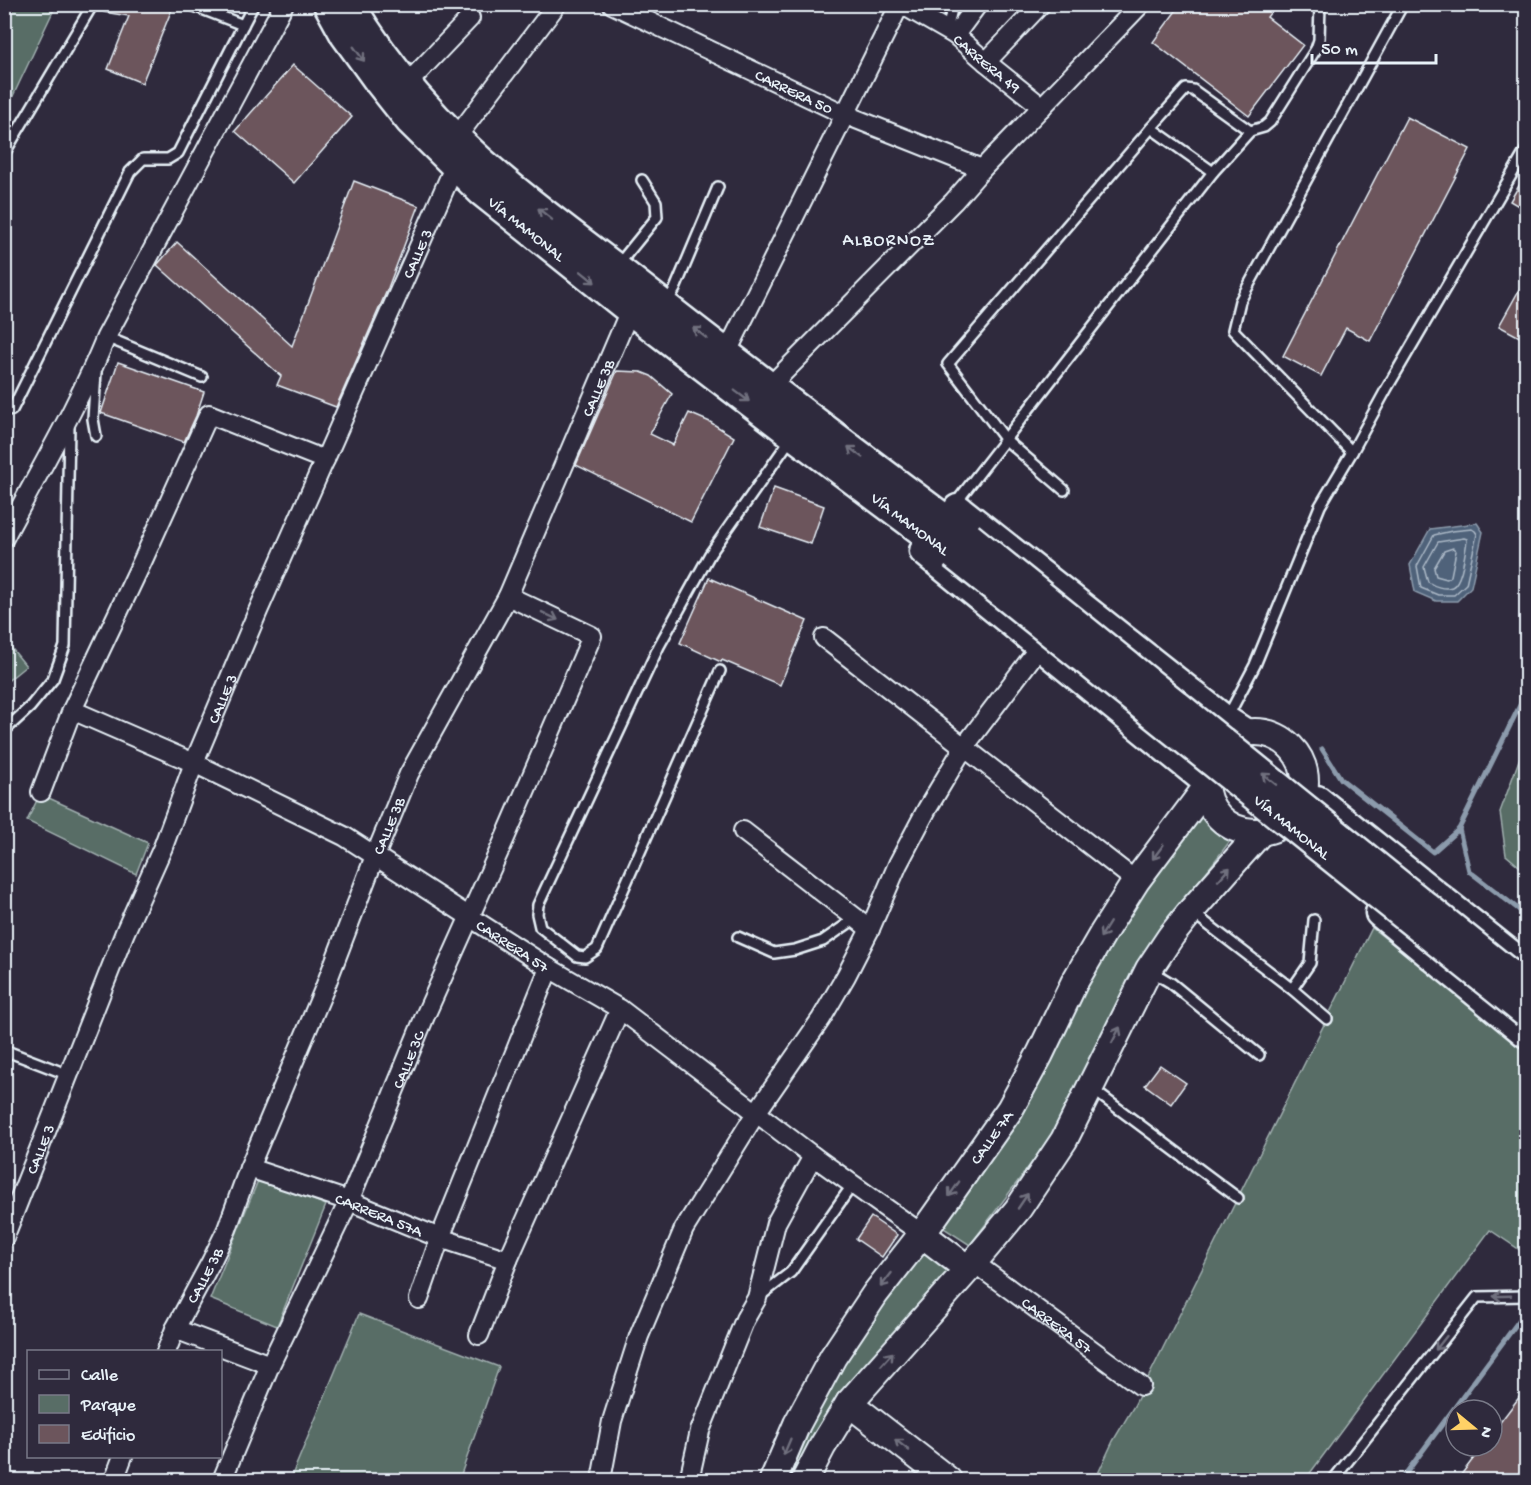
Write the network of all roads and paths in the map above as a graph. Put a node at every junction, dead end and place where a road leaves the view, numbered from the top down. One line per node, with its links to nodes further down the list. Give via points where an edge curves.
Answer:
1 (93, 4): 26 (lane)
2 (189, 4): 16 (lane)
3 (254, 4): 16 (lane)
4 (284, 4): 35 (street)
5 (557, 4): 24 (street)
6 (612, 4): 21 (street, CARRERA 50)
7 (901, 4): 17 (street, CARRERA 49); 21 (street)
8 (953, 4): 17 (lane)
9 (978, 4): 17 (street)
10 (1041, 4): 18 (street)
11 (1141, 4): 20 (street)
12 (1320, 4): 23 (lane, via 1316,49 1270,122)
13 (1403, 4): 45 (lane, via 1240,301 1233,330)
14 (348, 6): 19 (main road, VÍA MAMONAL); 27 (main road, VÍA MAMONAL, one-way to 27, via 345,35 410,121)
15 (470, 18): 19 (street)
16 (243, 25): 40 (lane, via 178,153 168,159 143,159 130,172)
17 (951, 33): 18 (street, CARRERA 49)
18 (986, 62): 20 (street, CARRERA 49)
19 (406, 85): 24 (main road, VÍA MAMONAL)
20 (1042, 107): 28 (street)
21 (846, 116): 28 (street, CARRERA 50); 36 (street)
22 (1151, 128): 23 (lane, via 1186,89 1193,90); 29 (lane); 44 (lane, via 948,364)
23 (1250, 131): 29 (lane)
24 (456, 138): 32 (main road, VÍA MAMONAL, one-way to 24)
25 (1527, 150): 45 (lane)
26 (4, 154)
27 (454, 165): 34 (main road, VÍA MAMONAL, one-way to 34); 46 (street, CALLE 3)
28 (982, 169): 39 (street)
29 (1213, 172): 44 (lane)
30 (642, 180): 32 (lane, via 656,202 657,217)
31 (718, 187): 33 (lane)
32 (616, 268): 33 (main road, VÍA MAMONAL)
33 (665, 306): 36 (main road, VÍA MAMONAL, one-way to 33)
34 (630, 310): 42 (main road, VÍA MAMONAL, one-way to 42); 52 (street, CALLE 3B)
35 (106, 337): 37 (street); 38 (lane)
36 (726, 354): 39 (main road, VÍA MAMONAL)
37 (96, 361): 41 (street); 43 (lane)
38 (202, 377)
39 (769, 387): 47 (main road, VÍA MAMONAL, one-way to 39)
40 (12, 410)
41 (69, 415): 50 (street); 58 (lane, via 65,646 53,679)
42 (793, 435): 47 (main road, VÍA MAMONAL); 55 (lane, via 710,554 659,646 538,905 540,927 577,956 585,957 597,949)
43 (96, 436)
44 (1006, 440): 48 (lane); 49 (lane)
45 (1352, 452): 57 (lane, via 1320,506 1255,664)
46 (325, 460): 56 (street, via 209,414); 60 (street, CALLE 3)
47 (885, 489): 49 (main road); 51 (main road, VÍA MAMONAL); 54 (main road, via 918,546)
48 (1064, 490)
49 (954, 506): 57 (main road)
50 (4, 538)
51 (961, 546): 76 (main road, VÍA MAMONAL, one-way to 51, bridge); 79 (main road, VÍA MAMONAL, bridge)
52 (508, 596): 66 (street, CALLE 3B, via 410,774); 69 (street, CALLE 3C, one-way to 69, via 592,636)
53 (824, 638): 59 (street)
54 (1041, 645): 59 (street); 61 (main road)
55 (720, 671)
56 (72, 710): 60 (street, CARRERA 57); 63 (street)
57 (1235, 726): 61 (street, via 1231,738 1212,755); 62 (street, via 1285,741 1302,763)
58 (4, 732)
59 (964, 747): 67 (street); 71 (street)
60 (194, 763): 66 (street, CARRERA 57, via 344,836); 84 (street, CALLE 3)
61 (1205, 784): 65 (street, via 1209,804 1230,827 1245,832); 67 (street, CALLE 7A, one-way to 67)
62 (1305, 791): 65 (street, via 1290,819); 73 (main road)
63 (41, 792)
64 (743, 831): 71 (street)
65 (1268, 831): 68 (street, one-way to 65); 81 (main road)
66 (375, 856): 69 (street, CARRERA 57); 88 (street, CALLE 3B)
67 (1136, 881): 92 (street, CALLE 7A, one-way to 92, via 1074,983 1010,1109)
68 (1191, 911): 75 (street); 77 (lane)
69 (470, 916): 74 (street, CARRERA 57); 91 (street, CALLE 3C)
70 (1314, 920): 77 (lane, via 1310,963)
71 (863, 923): 72 (lane, via 823,941 774,953); 86 (street, via 846,976)
72 (738, 937)
73 (1527, 967)
74 (549, 968): 78 (street, CARRERA 57); 94 (street)
75 (1149, 969): 83 (lane); 85 (street, one-way to 75)
76 (1527, 987)
77 (1292, 989): 80 (lane)
78 (620, 1009): 86 (street, CARRERA 57); 95 (street)
79 (1527, 1014)
80 (1327, 1018)
81 (1527, 1033)
82 (4, 1050): 84 (lane)
83 (1259, 1055)
84 (69, 1076): 93 (street, CALLE 3)
85 (1090, 1088): 90 (lane); 96 (street, one-way to 85, via 1018,1209 1064,1140)
86 (756, 1113): 87 (street, CARRERA 57); 109 (street, via 684,1229 639,1336 616,1411)
87 (813, 1156): 89 (street, CARRERA 57); 98 (street, via 776,1223)
88 (249, 1168): 91 (street, CARRERA 57A); 100 (street, CALLE 3B, via 227,1229)
89 (853, 1184): 92 (street, CARRERA 57); 98 (lane, via 791,1272)
90 (1238, 1198)
91 (349, 1201): 94 (street, CARRERA 57A); 103 (street, CALLE 3C)
92 (922, 1234): 96 (street); 111 (street, CALLE 7A, one-way to 111, via 833,1357)
93 (4, 1238)
94 (440, 1239): 95 (street, CARRERA 57A); 99 (street)
95 (508, 1260): 101 (street)
96 (971, 1265): 104 (street, CARRERA 57); 105 (street, one-way to 96)
97 (1527, 1296): 114 (lane, one-way to 114, via 1477,1297)
98 (757, 1298): 110 (street, via 700,1431)
99 (419, 1299)
100 (175, 1329): 102 (street, CALLE 3B); 103 (street)
101 (479, 1335)
102 (167, 1350)
103 (270, 1365): 108 (street, CALLE 3C)
104 (1141, 1386)
105 (849, 1403): 112 (street); 113 (street, one-way to 105)
106 (122, 1458): 107 (street)
107 (114, 1480)
108 (222, 1480)
109 (601, 1480)
110 (689, 1480)
111 (773, 1480)
112 (805, 1480)
113 (948, 1480)
114 (1333, 1480)

